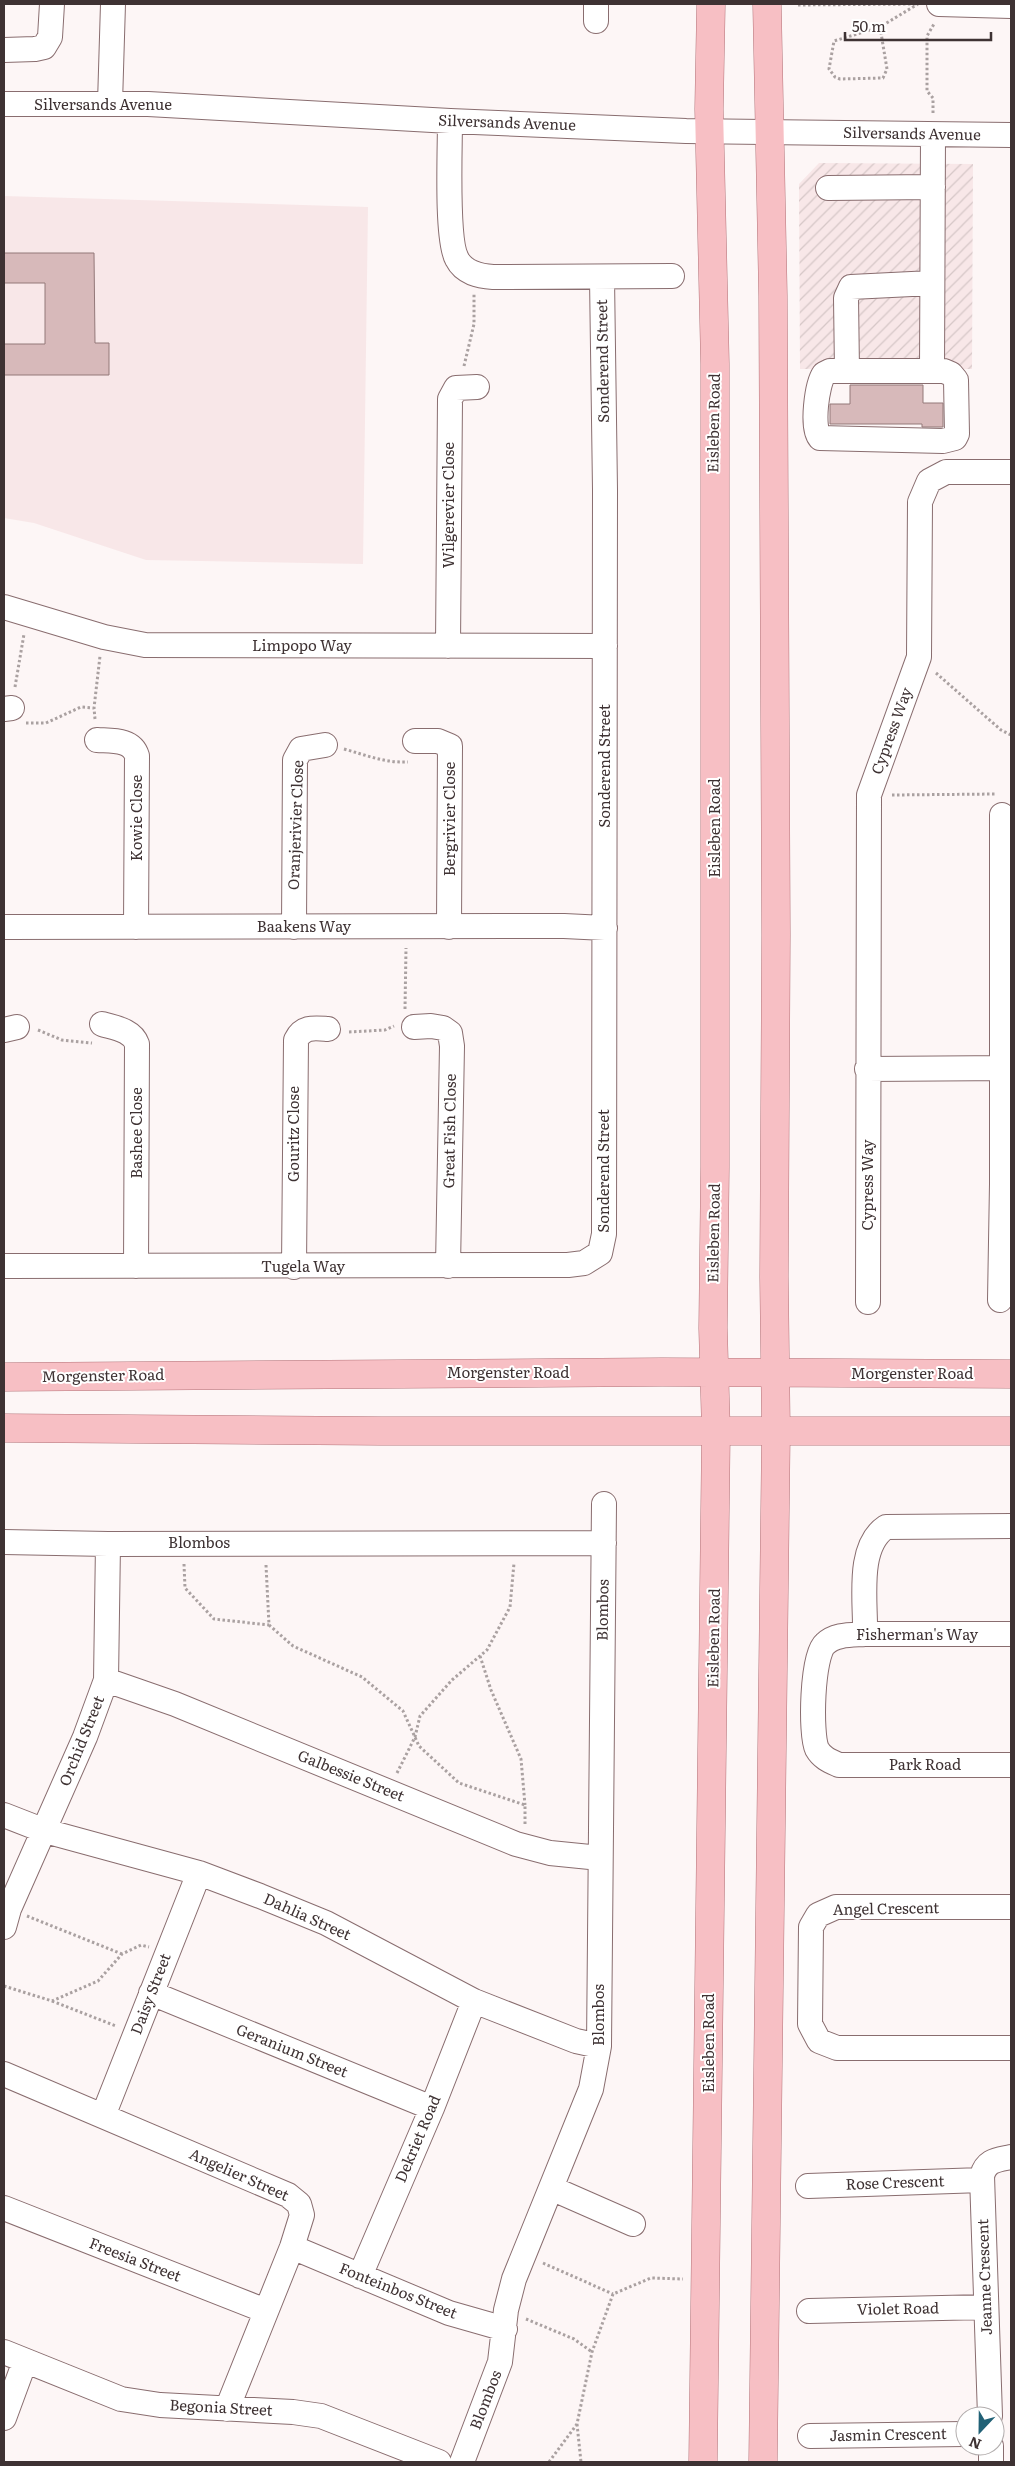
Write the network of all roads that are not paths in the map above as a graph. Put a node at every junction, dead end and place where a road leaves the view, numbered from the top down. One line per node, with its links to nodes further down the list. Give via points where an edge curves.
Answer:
1 (52, 4): 7 (street, via 50,37 44,47)
2 (113, 4): 8 (street)
3 (711, 4): 12 (main road, Eisleben Road)
4 (768, 4): 13 (main road)
5 (1011, 6): 6 (street)
6 (937, 11)
7 (4, 50)
8 (110, 103): 9 (street, Silversands Avenue); 10 (street, Silversands Avenue)
9 (4, 104)
10 (450, 121): 12 (street, Silversands Avenue); 18 (street, Sonderend Street, via 451,241 458,262 476,275)
11 (933, 128): 13 (street, Silversands Avenue); 14 (street, Silversands Avenue); 15 (street)
12 (709, 131): 13 (street, Silversands Avenue); 48 (main road, Eisleben Road, via 715,364 716,1167 713,1328)
13 (768, 132): 49 (main road, via 772,175 773,296)
14 (1011, 135)
15 (933, 187): 16 (street); 19 (street)
16 (828, 188)
17 (672, 276): 18 (street, Sonderend Street)
18 (602, 278): 26 (street, Sonderend Street)
19 (932, 283): 20 (street, via 850,287 846,298); 21 (street)
20 (847, 371): 21 (street); 21 (street, via 830,371 820,380 816,428 820,438 955,438 956,380 951,374)
21 (932, 371)
22 (469, 387): 25 (street, Wilgerevier Close, via 452,393 449,409)
23 (1011, 472): 40 (street, Cypress Way, via 946,472 929,481 920,502 919,657 869,795)
24 (4, 607): 25 (street, Limpopo Way, via 104,637 145,645)
25 (448, 646): 26 (street, Limpopo Way)
26 (605, 646): 35 (street, Sonderend Street)
27 (97, 740): 31 (street, Kowie Close, via 127,744 136,750)
28 (415, 741): 33 (street, Bergrivier Close, via 438,741 450,746)
29 (325, 745): 32 (street, Oranjerivier Close, via 301,749 295,760)
30 (1002, 805): 39 (street)
31 (136, 927): 32 (street, Baakens Way); 34 (street, Baakens Way)
32 (294, 927): 33 (street, Baakens Way)
33 (449, 927): 35 (street, Baakens Way)
34 (4, 928)
35 (605, 928): 41 (street, Sonderend Street, via 604,1234)
36 (406, 1021): 44 (street, Great Fish Close, via 442,1028 450,1033)
37 (102, 1024): 43 (street, Bashee Close, via 129,1033 137,1044)
38 (328, 1029): 45 (street, Gouritz Close, via 306,1029 296,1040)
39 (1007, 1068): 40 (street); 46 (street)
40 (867, 1069): 47 (street, Cypress Way)
41 (600, 1253): 44 (street, Tugela Way, via 584,1262 568,1265)
42 (4, 1266): 43 (street, Tugela Way)
43 (136, 1266): 45 (street, Tugela Way)
44 (448, 1266): 45 (street, Tugela Way)
45 (294, 1267)
46 (1000, 1300)
47 (868, 1302)
48 (716, 1372): 49 (main road, Morgenster Road); 51 (main road, Morgenster Road); 54 (main road, Eisleben Road)
49 (775, 1372): 50 (main road, Morgenster Road); 55 (main road)
50 (1011, 1374)
51 (4, 1377)
52 (4, 1428): 54 (main road)
53 (1011, 1430): 55 (main road)
54 (716, 1431): 55 (main road); 100 (main road, Eisleben Road)
55 (776, 1431): 101 (main road)
56 (604, 1504): 59 (street, Blombos)
57 (1011, 1526): 61 (street, via 886,1527 881,1530 871,1541 866,1559)
58 (4, 1542): 60 (street, Blombos)
59 (604, 1543): 60 (street, Blombos); 68 (street, Blombos)
60 (108, 1544): 63 (street, Orchid Street)
61 (865, 1634): 62 (street, Fisherman's Way); 64 (street, Fisherman's Way, via 844,1636 825,1644 816,1663 814,1740 823,1757)
62 (1011, 1634)
63 (106, 1680): 67 (street, Orchid Street); 68 (street, Galbessie Street, via 175,1704 526,1847)
64 (839, 1765): 65 (street, Park Road)
65 (1011, 1765)
66 (4, 1815): 67 (street, Dahlia Street)
67 (45, 1831): 69 (street, Dahlia Street); 71 (street, Orchid Street)
68 (600, 1858): 74 (street, Blombos)
69 (198, 1873): 72 (street, Daisy Street); 73 (street, Dahlia Street, via 326,1923)
70 (1011, 1907): 75 (street, Angel Crescent, via 836,1907 823,1911 811,1927 810,2024 819,2041 837,2048)
71 (7, 1918)
72 (151, 1994): 77 (street, Geranium Street); 78 (street, Daisy Street)
73 (474, 2001): 74 (street, Dahlia Street, via 576,2041); 77 (street, Dekriet Road)
74 (599, 2046): 82 (street, Blombos, via 591,2089)
75 (1011, 2048)
76 (4, 2074): 78 (street, Angelier Street)
77 (432, 2108): 86 (street, Dekriet Road)
78 (102, 2116): 85 (street, Angelier Street, via 288,2195 302,2210)
79 (1011, 2157): 80 (street, via 992,2160 983,2172)
80 (982, 2180): 81 (street, Rose Crescent); 87 (street, Jeanne Crescent)
81 (808, 2186)
82 (552, 2188): 84 (street); 90 (street, Blombos, via 514,2279)
83 (4, 2208): 88 (street, Freesia Street)
84 (633, 2224)
85 (292, 2247): 86 (street, Fonteinbos Street); 88 (street, Angelier Street)
86 (360, 2276): 90 (street, Fonteinbos Street, via 449,2312)
87 (986, 2306): 89 (street, Violet Road); 93 (street, Jeanne Crescent)
88 (266, 2311): 94 (street, Angelier Street)
89 (809, 2311)
90 (505, 2320): 99 (street, Blombos, via 500,2362)
91 (4, 2352): 92 (street, Begonia Street)
92 (25, 2361): 94 (street, Begonia Street, via 121,2399); 95 (street)
93 (990, 2406)
94 (228, 2409): 98 (street, Begonia Street, via 321,2416)
95 (4, 2418)
96 (955, 2434): 97 (street, Jasmin Crescent)
97 (810, 2436)
98 (439, 2462)
99 (462, 2462)
100 (703, 2462)
101 (763, 2462)

